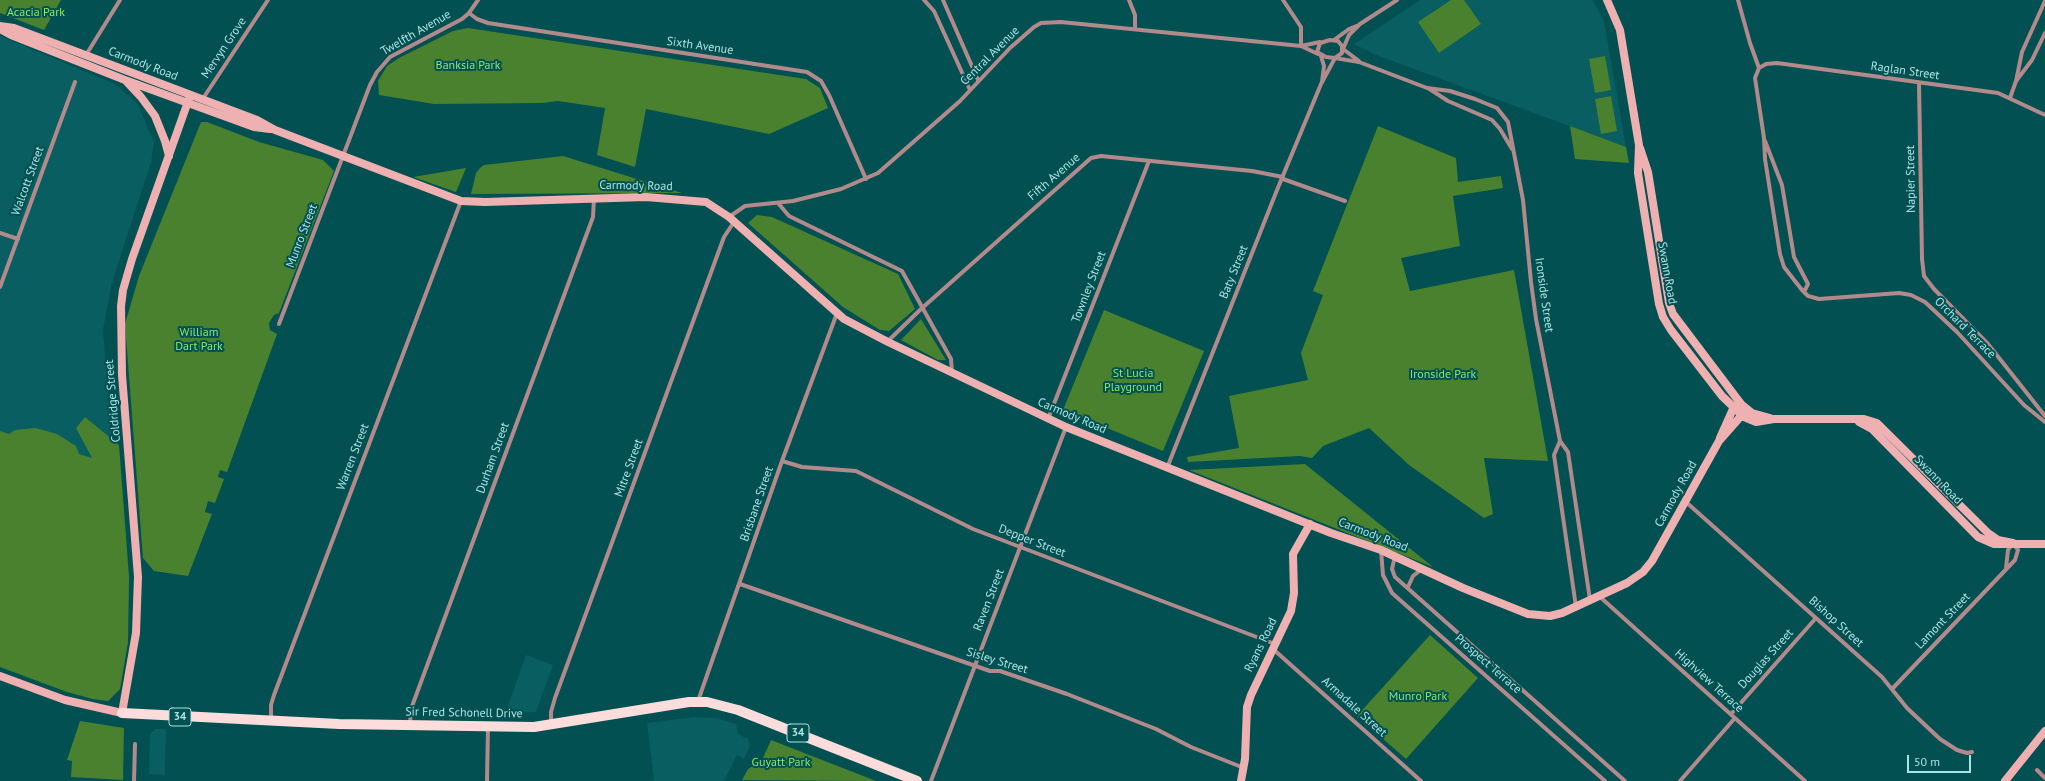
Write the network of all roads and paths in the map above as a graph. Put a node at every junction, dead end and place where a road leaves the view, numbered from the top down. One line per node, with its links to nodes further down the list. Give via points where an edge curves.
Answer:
1 (120, 0): 21 (street)
2 (268, 0): 36 (street, Mervyn Grove)
3 (478, 0): 12 (street, Twelfth Avenue)
4 (924, 0): 33 (street, via 934,11)
5 (943, 0): 27 (street)
6 (1129, 0): 15 (street, via 1135,15)
7 (1283, 0): 19 (street, via 1301,27)
8 (1397, 0): 13 (street, Central Avenue)
9 (1607, 0): 39 (main road, Swann Road, via 1620,30)
10 (1738, 0): 25 (street, Orchard Terrace)
11 (2045, 1): 28 (street, via 2022,52)
12 (469, 12): 41 (street, Twelfth Avenue, via 462,19 390,57 382,64 370,84); 45 (street, Sixth Avenue, via 477,19 488,23 807,72 820,81 829,95)
13 (1360, 24): 17 (street, Central Avenue, via 1349,29 1338,39); 20 (street, Central Avenue, via 1349,35)
14 (0, 27): 21 (main road, Carmody Road, via 14,28); 26 (main road, Carmody Road, via 11,35)
15 (1135, 29): 19 (street, Central Avenue); 27 (street, Central Avenue, via 1053,22 1041,24 1010,48)
16 (2045, 33): 28 (street, via 2032,60)
17 (1332, 40): 18 (street, Central Avenue); 20 (street, via 1340,43)
18 (1320, 42): 19 (street, Central Avenue); 22 (street, via 1316,49)
19 (1301, 46): 22 (street, Central Avenue)
20 (1343, 49): 23 (street, Central Avenue); 24 (street, Ironside Street)
21 (85, 55): 35 (main road, Carmody Road)
22 (1320, 55): 23 (street, Central Avenue); 31 (street, Baty Street, via 1324,66)
23 (1335, 58): 24 (street, Ironside Street); 31 (street, Baty Street)
24 (1365, 65): 32 (street, Ironside Street)
25 (1759, 68): 30 (street, Raglan Street, via 1773,63); 38 (street, Orchard Terrace, via 1755,78)
26 (125, 80): 35 (main road, Carmody Road); 42 (main road, via 154,116)
27 (978, 80): 33 (street, Central Avenue)
28 (2016, 81): 34 (street)
29 (75, 82): 52 (street, Walcott Street)
30 (1919, 82): 34 (street, Raglan Street, via 1998,93); 53 (street, Napier Street)
31 (1321, 84): 44 (street, Baty Street)
32 (1427, 88): 40 (street, Ironside Street, via 1448,101 1492,120); 40 (street, Ironside Street, via 1467,96 1499,110 1509,125)
33 (970, 90): 45 (street, Central Avenue, via 888,166)
34 (2010, 98): 37 (street, Raglan Street)
35 (188, 100): 36 (main road, Carmody Road); 42 (main road, Coldridge Street)
36 (200, 103): 41 (main road, Carmody Road, via 254,127 276,130)
37 (2045, 115)
38 (1764, 138): 55 (street, Orchard Terrace, via 1780,254 1784,267); 55 (street, Orchard Terrace, via 1782,184 1794,258 1808,284)
39 (1638, 145): 61 (main road, Swann Road, via 1648,172 1669,303 1673,314); 62 (main road, Swann Road, via 1638,173 1660,309 1671,330)
40 (1514, 151): 69 (street, Ironside Street, via 1524,205 1536,319)
41 (344, 156): 47 (main road, Carmody Road); 58 (street, Munro Street)
42 (169, 157): 93 (main road, Coldridge Street, via 126,277 119,320 138,577 136,633)
43 (1149, 162): 44 (street, Fifth Avenue, via 1252,171); 56 (street, Fifth Avenue, via 1101,156 1091,158); 65 (street, Townley Street)
44 (1283, 178): 48 (street, Fifth Avenue); 72 (street, Baty Street)
45 (866, 179): 49 (street, Central Avenue, via 841,189)
46 (594, 198): 47 (main road, Carmody Road, via 485,202); 50 (main road, Carmody Road, via 698,200 712,205); 97 (street, Durham Street, via 593,217 411,709)
47 (461, 200): 96 (street, Warren Street, via 274,695)
48 (1346, 201)
49 (778, 203): 50 (street, Central Avenue, via 745,206); 56 (street, via 789,216 902,271)
50 (732, 220): 57 (main road, Carmody Road); 98 (street, Mitre Street, via 558,691 551,712)
51 (0, 233): 52 (street)
52 (18, 239): 54 (street, Walcott Street)
53 (1924, 276): 64 (street, Orchard Terrace, via 1988,344)
54 (0, 287)
55 (1804, 292): 67 (street, Orchard Terrace, via 1810,298 1823,299 1899,293 1922,300 1931,305 1958,332 2026,408)
56 (921, 309): 59 (street, Fifth Avenue); 60 (street, via 951,359)
57 (837, 313): 59 (main road, Carmody Road, via 850,323); 71 (street, Brisbane Street)
58 (279, 324)
59 (888, 342): 60 (main road, Carmody Road)
60 (952, 374): 65 (main road, Carmody Road)
61 (1744, 407): 62 (main road); 63 (main road); 66 (main road, Swann Road, via 1756,414)
62 (1733, 409): 63 (main road, Swann Road); 70 (main road, Carmody Road)
63 (1741, 416): 66 (main road, Swann Road, via 1754,422); 70 (main road, Carmody Road)
64 (2045, 416)
65 (1048, 419): 68 (main road, Carmody Road)
66 (1774, 419): 75 (main road, Swann Road, via 1851,420 1865,424 1978,537 1994,544)
67 (2045, 422)
68 (1066, 427): 72 (main road, Carmody Road); 77 (street, Raven Street)
69 (1560, 441): 85 (street, Ironside Street, via 1568,452); 86 (street, Ironside Street, via 1554,455)
70 (1719, 441): 73 (main road, Carmody Road)
71 (782, 461): 77 (street, Depper Street, via 802,467 856,471 973,529); 82 (street, Brisbane Street)
72 (1167, 468): 74 (main road, Carmody Road)
73 (1686, 502): 84 (main road, Carmody Road, via 1645,570 1632,580); 87 (street, Bishop Street)
74 (1310, 524): 78 (main road, Carmody Road); 88 (main road, Ryans Road, via 1293,554 1294,599)
75 (2013, 543): 76 (main road, Swann Road); 81 (street, via 2008,550); 81 (street, Lamont Street, via 2018,550 2017,557)
76 (2045, 544)
77 (1020, 546): 88 (street, Depper Street); 89 (street, Raven Street)
78 (1381, 550): 79 (main road, Carmody Road); 113 (street, Prospect Terrace, via 1383,575 1392,593)
79 (1396, 556): 80 (main road, Carmody Road); 83 (street, Prospect Terrace, via 1392,567 1393,573)
80 (1422, 568): 83 (street, via 1413,576); 86 (main road, Carmody Road, via 1528,614 1550,616)
81 (2006, 568): 91 (street, Lamont Street)
82 (740, 584): 89 (street, Sisley Street); 92 (street, Brisbane Street)
83 (1408, 587): 114 (street, Prospect Terrace)
84 (1599, 596): 85 (main road, Carmody Road); 94 (street, Highview Terrace)
85 (1590, 601): 86 (main road, Carmody Road)
86 (1576, 607)
87 (1816, 618): 91 (street, Bishop Street); 94 (street, Douglas Street)
88 (1274, 646): 103 (main road, Ryans Road, via 1247,707); 112 (street, Armadale Street)
89 (975, 665): 103 (street, Sisley Street, via 1074,697 1156,729 1191,747); 110 (street, Raven Street)
90 (0, 676): 93 (main road, Sir Fred Schonell Drive, via 65,700)
91 (1893, 688): 102 (street, Bishop Street, via 1907,708 1940,739 1957,750)
92 (698, 702): 98 (main road, Sir Fred Schonell Drive / 34); 105 (main road, Sir Fred Schonell Drive / 34, via 738,710)
93 (122, 713): 96 (main road, Sir Fred Schonell Drive / 34)
94 (1731, 714): 95 (street, Highview Terrace)
95 (1735, 718): 115 (street); 116 (street, Highview Terrace)
96 (271, 721): 97 (main road, Sir Fred Schonell Drive / 34)
97 (410, 725): 99 (main road, Sir Fred Schonell Drive / 34)
98 (550, 725): 99 (main road, Sir Fred Schonell Drive / 34)
99 (488, 727): 108 (street)
100 (2045, 731): 117 (main road)
101 (135, 744): 107 (street)
102 (1972, 752)
103 (1244, 768): 111 (main road, Ryans Road)
104 (2037, 770): 106 (street)
105 (902, 778): 109 (main road, Sir Fred Schonell Drive / 34)
106 (2045, 778)
107 (134, 781)
108 (487, 781)
109 (917, 781)
110 (931, 781)
111 (1241, 781)
112 (1421, 781)
113 (1605, 781)
114 (1625, 781)
115 (1680, 781)
116 (1805, 781)
117 (2005, 781)

